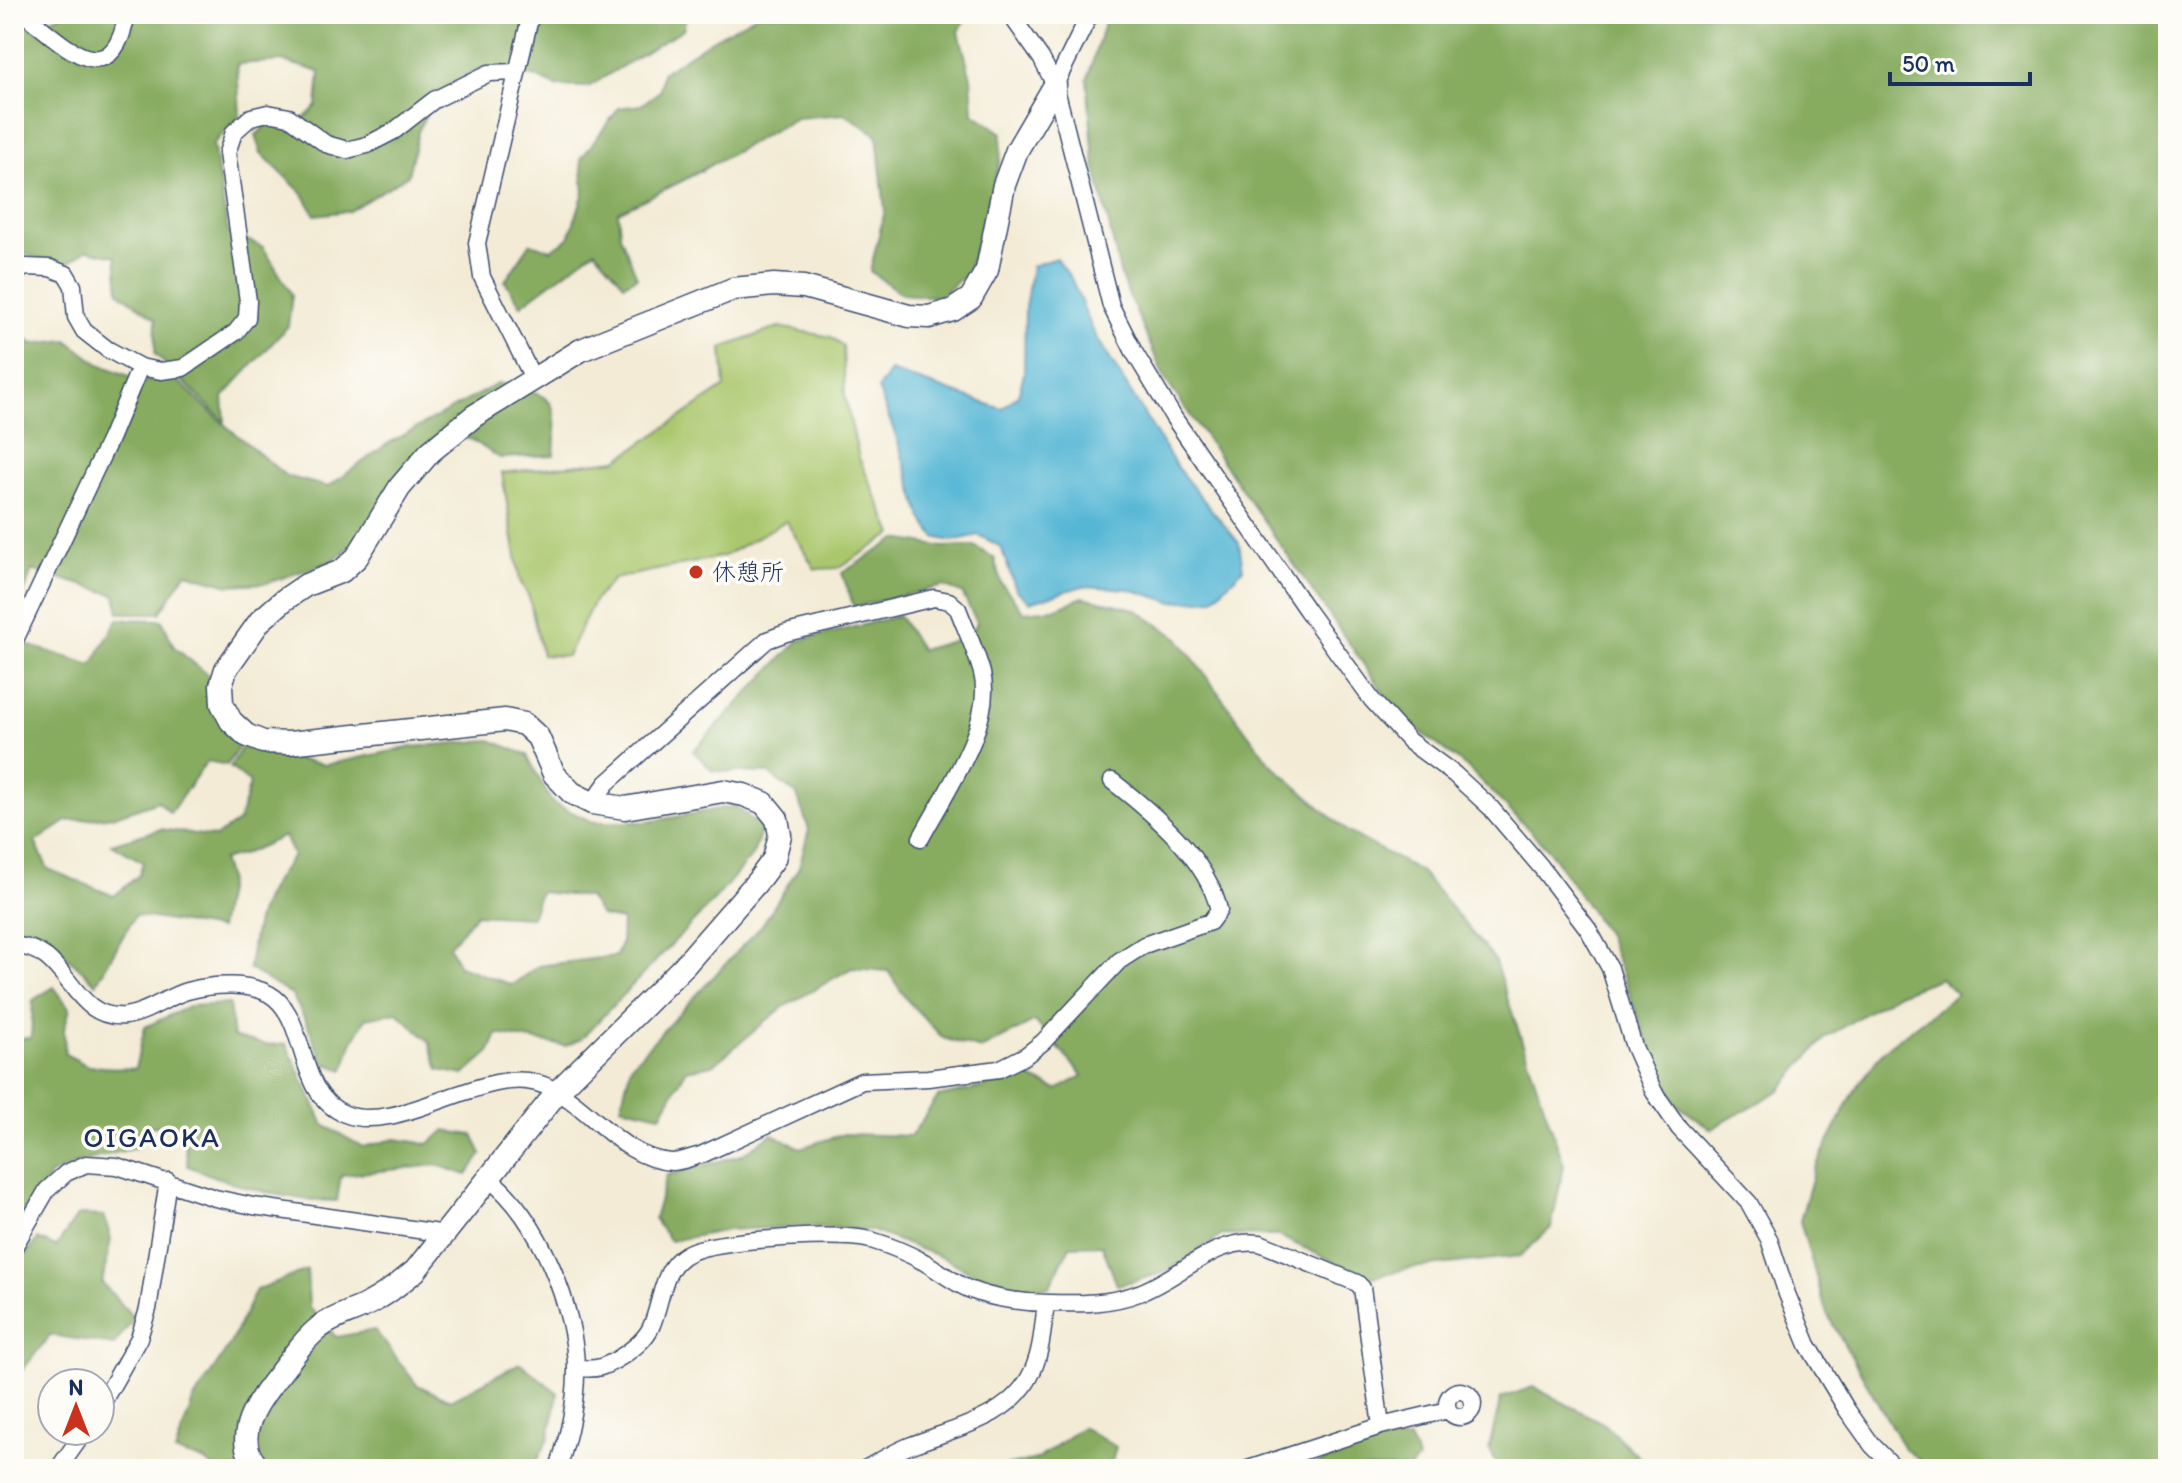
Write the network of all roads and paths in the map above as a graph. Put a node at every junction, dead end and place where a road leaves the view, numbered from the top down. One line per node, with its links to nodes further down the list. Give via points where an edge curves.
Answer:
1 (19, 14): 2 (street, via 74,53 93,59 118,48)
2 (127, 14)
3 (531, 14): 6 (street)
4 (1010, 14): 7 (street)
5 (1090, 14): 7 (street)
6 (517, 72): 9 (street, via 489,73 434,100 394,131 347,150 326,144 289,117 251,117 234,132 227,153 247,318 236,332 183,368); 10 (street, via 477,243 482,277)
7 (1055, 85): 10 (street, via 1017,150 1004,185 987,270 971,298 953,310 909,316 804,287 733,289 581,350); 32 (street, via 1111,306 1142,366 1372,700 1409,741 1490,807 1588,929 1610,968 1654,1092 1679,1128 1749,1203 1769,1239 1808,1345 1847,1410)
8 (14, 273): 9 (street, via 26,267 66,274 84,331)
9 (140, 367): 11 (street)
10 (533, 378): 13 (street, via 430,452 342,571 306,585 260,621 226,669 222,704 246,735 263,742 505,720 524,724 538,737 554,774 572,793)
11 (14, 642)
12 (1112, 781): 16 (street, via 1151,812 1199,866 1219,910 1210,922 1144,945 1119,961 1025,1056 999,1069 862,1081 701,1155 673,1162 645,1156)
13 (592, 803): 14 (street, via 607,783 767,640 934,598 958,609 983,676 982,710 975,736); 16 (street, via 625,808 723,791 764,803 777,819 780,835 774,859 695,954)
14 (921, 838)
15 (14, 946): 16 (street, via 45,954 90,1006 107,1014 125,1016 209,987 242,987 269,995 288,1015 313,1083 328,1104 345,1114 386,1116 495,1083 525,1080)
16 (558, 1091): 17 (street)
17 (489, 1179): 19 (street); 22 (street, via 544,1246 569,1322)
18 (168, 1181): 19 (street, via 253,1206); 20 (street, via 117,1166 76,1168 47,1190); 23 (street, via 139,1338)
19 (446, 1234): 28 (street, via 396,1287 331,1320 306,1340 254,1405 247,1446)
20 (14, 1247)
21 (1046, 1303): 22 (street, via 970,1290 923,1261 858,1236 723,1243 674,1262 651,1328 635,1348 602,1369); 25 (street, via 1107,1302 1140,1293 1219,1249 1244,1241 1260,1243 1362,1288); 30 (street, via 1040,1348 1017,1396 982,1420)
22 (576, 1367): 29 (street)
23 (116, 1379)
24 (1448, 1410): 25 (street)
25 (1381, 1426): 31 (street)
26 (74, 1447): 27 (street)
27 (58, 1469)
28 (260, 1469)
29 (558, 1469)
30 (865, 1469)
31 (1248, 1469)
32 (1896, 1469)

